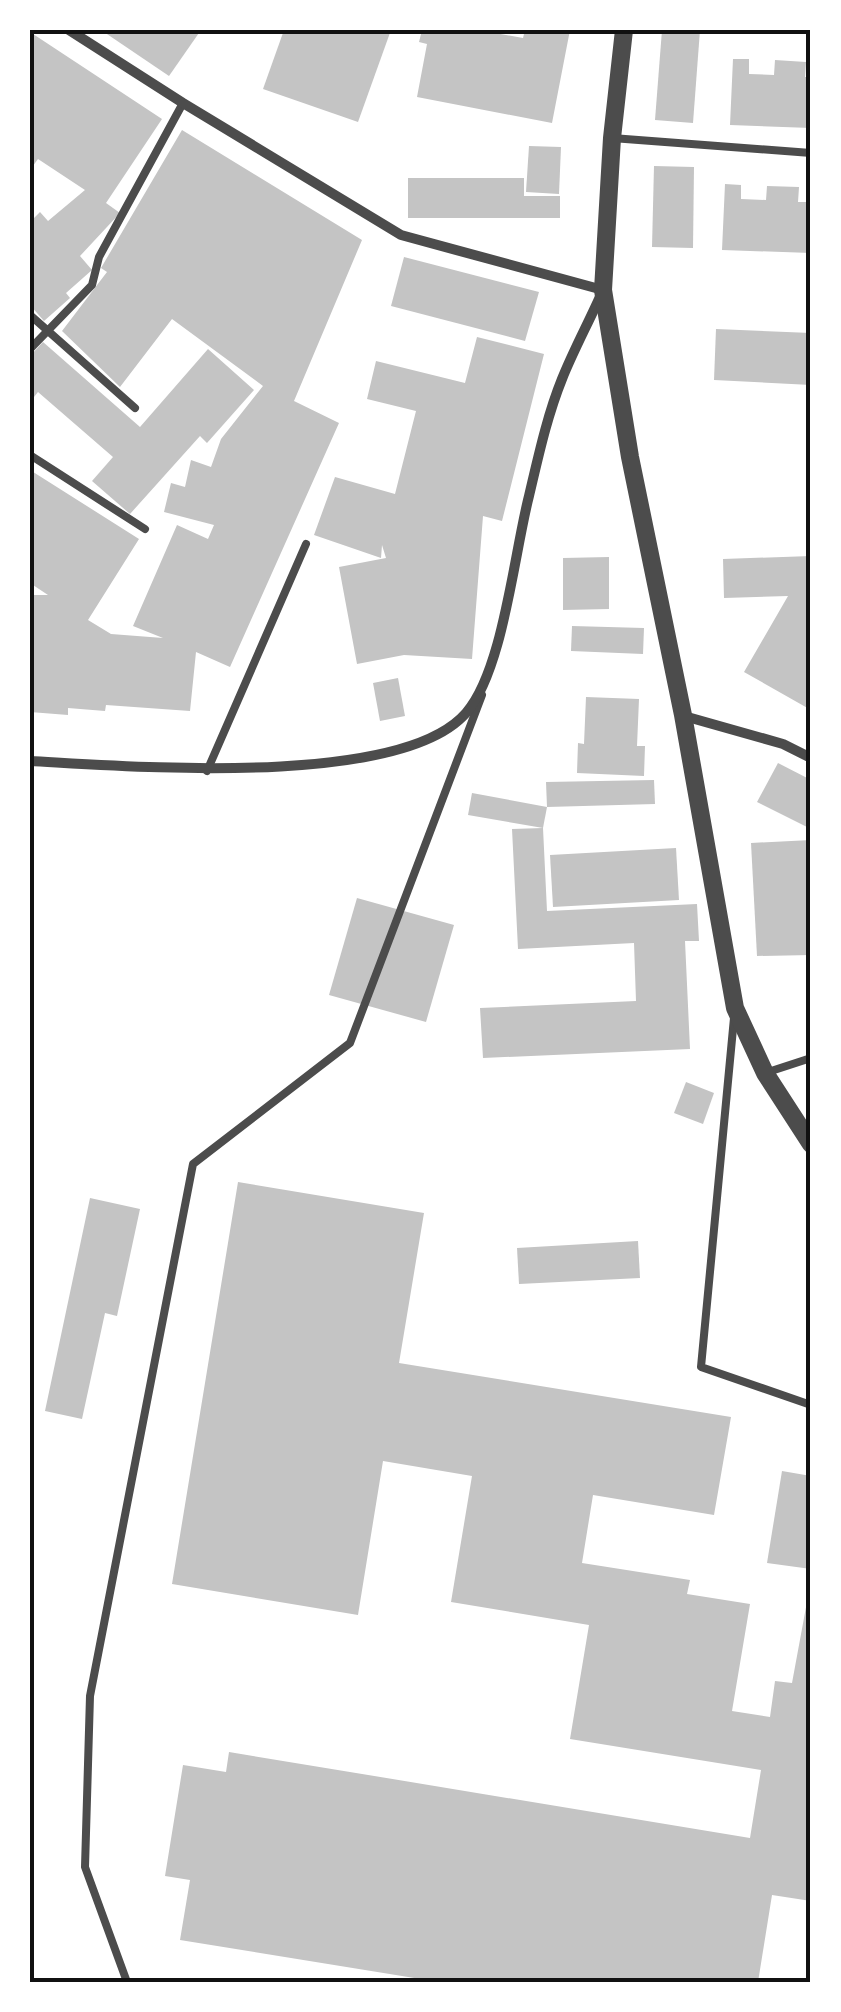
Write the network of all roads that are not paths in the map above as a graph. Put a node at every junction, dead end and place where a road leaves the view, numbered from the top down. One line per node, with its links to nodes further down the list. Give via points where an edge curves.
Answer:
1 (70, 30): 3 (street)
2 (624, 30): 4 (street)
3 (183, 103): 6 (street, via 401,236); 8 (lane, via 99,257 92,284)
4 (612, 138): 5 (lane); 6 (street)
5 (811, 153)
6 (604, 290): 14 (street, via 560,382); 15 (street)
7 (30, 315): 8 (lane)
8 (46, 332): 9 (lane); 10 (lane)
9 (30, 348)
10 (135, 408)
11 (30, 455): 12 (lane)
12 (145, 529)
13 (306, 544): 18 (lane)
14 (489, 676): 18 (street, via 465,715 415,744 347,760); 24 (lane, via 350,1043 193,1164 90,1696 85,1868)
15 (682, 715): 16 (street); 19 (street)
16 (811, 758)
17 (30, 762): 18 (street)
18 (207, 770)
19 (735, 1008): 21 (street); 23 (lane, via 701,1367)
20 (811, 1058): 21 (lane)
21 (765, 1073): 22 (street)
22 (811, 1144)
23 (811, 1405)
24 (127, 1982)

